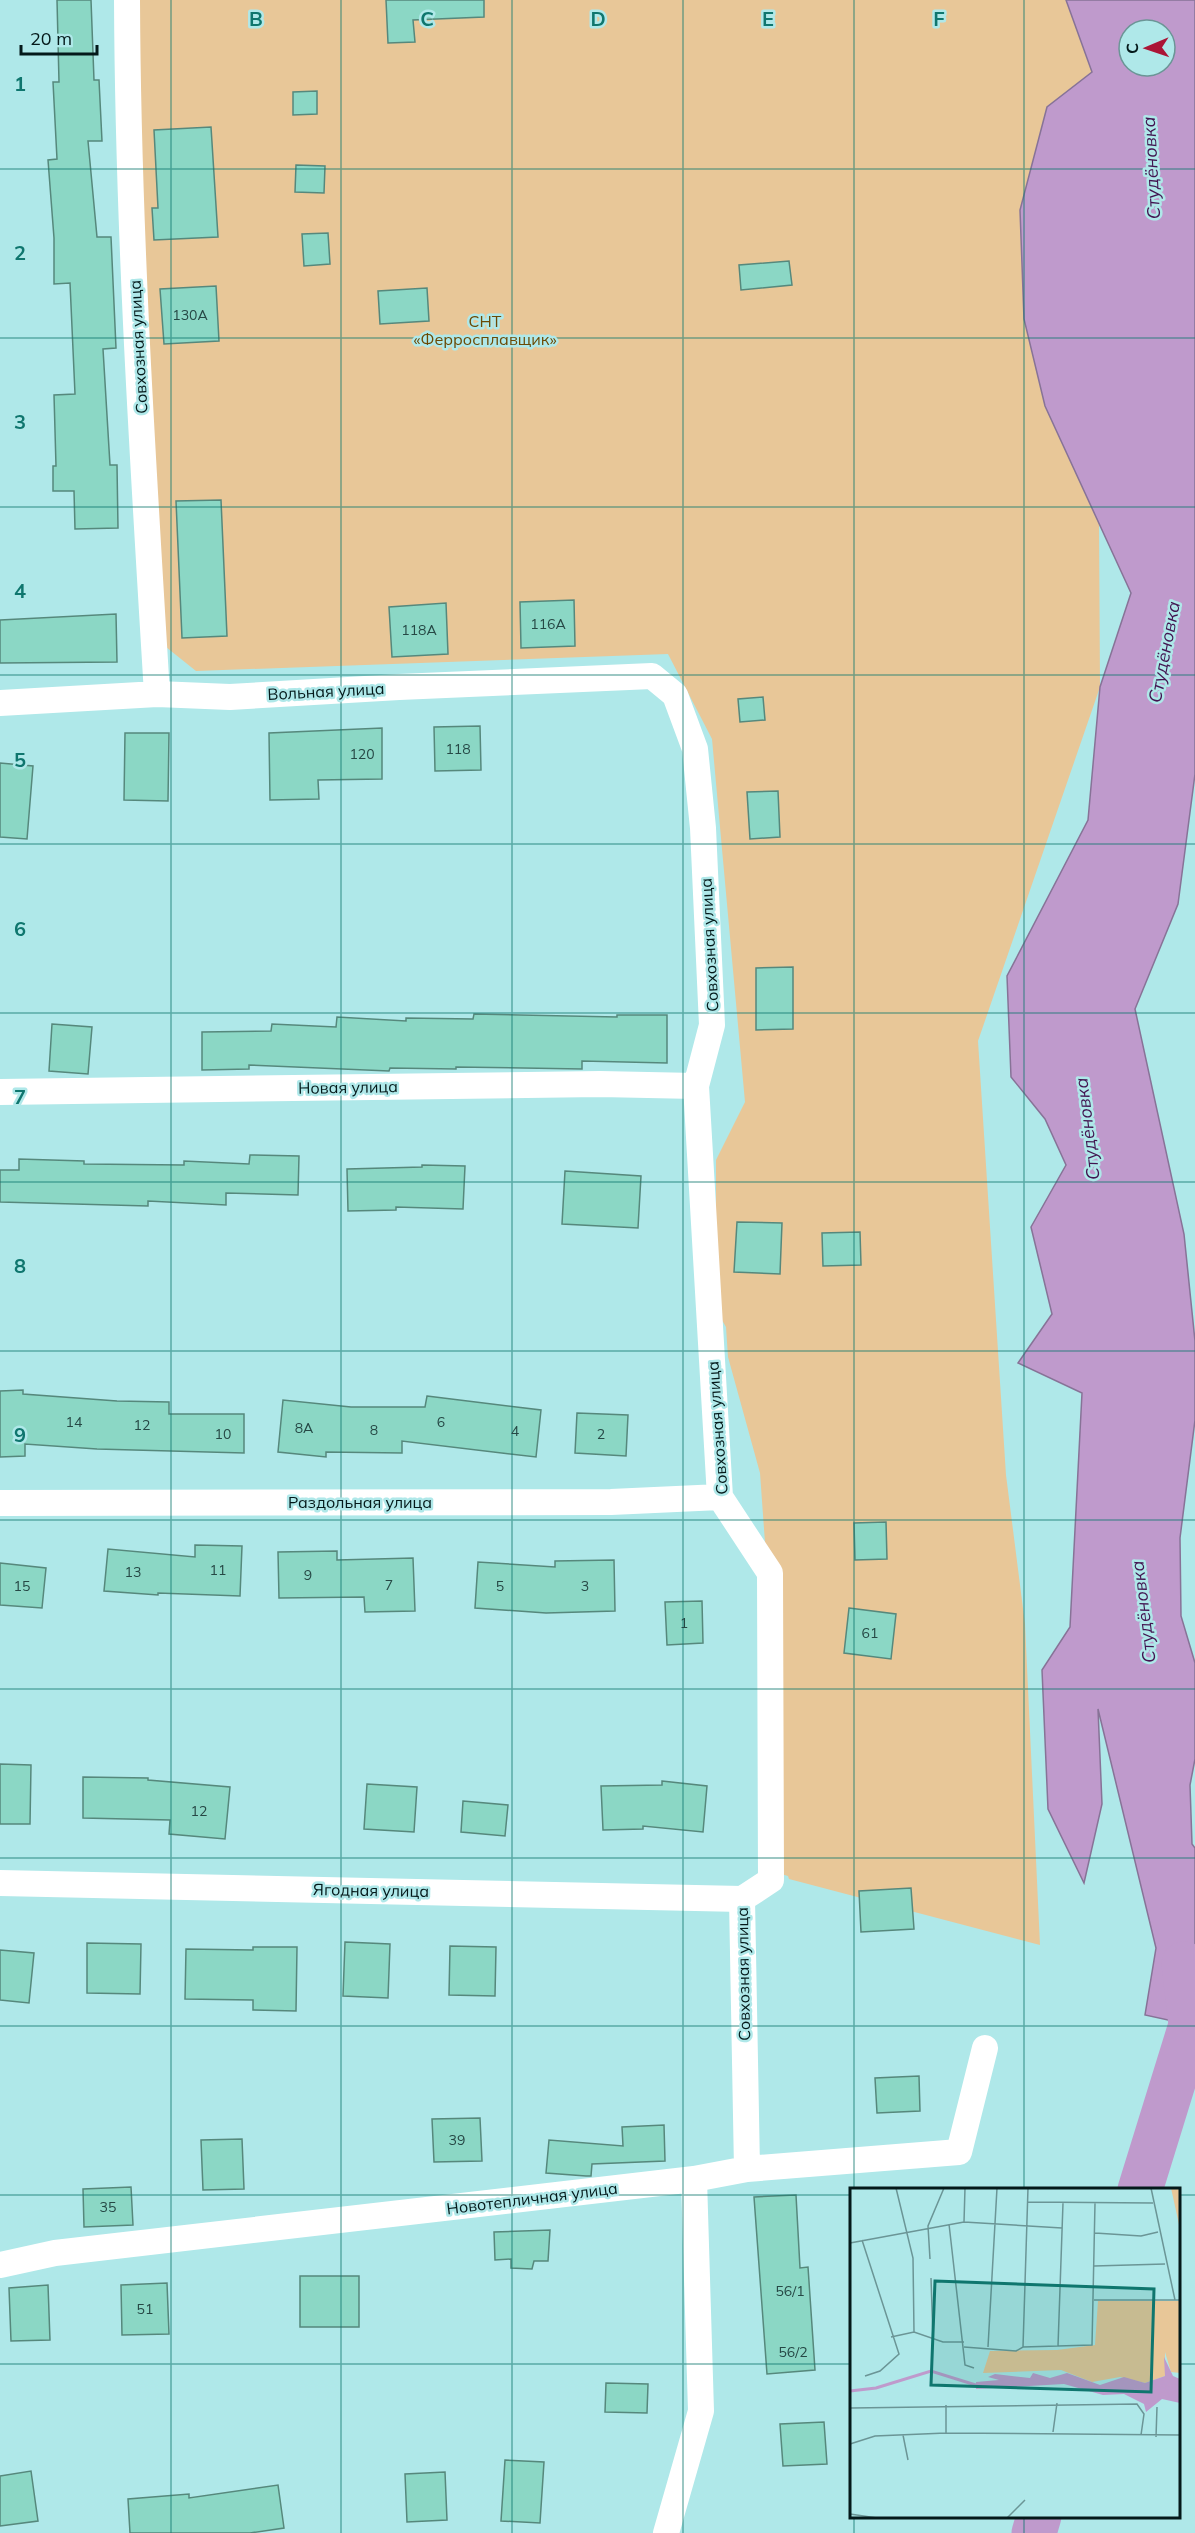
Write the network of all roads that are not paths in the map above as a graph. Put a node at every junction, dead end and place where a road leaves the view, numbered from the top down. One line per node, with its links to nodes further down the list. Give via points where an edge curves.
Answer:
1 (127, 0): 3 (street, Совхозная улица, via 127,124)
2 (652, 676): 3 (street, Вольная улица, via 230,697); 5 (street, Совхозная улица, via 675,695 695,749 703,828 712,1025)
3 (157, 694): 4 (street, Вольная улица)
4 (0, 703)
5 (696, 1086): 6 (street, Новая улица, via 600,1083); 7 (street, Совхозная улица)
6 (0, 1092)
7 (720, 1497): 8 (street, Раздольная улица, via 611,1502); 10 (street, Совхозная улица, via 770,1573 771,1880)
8 (0, 1503)
9 (0, 1883): 10 (street, Ягодная улица)
10 (742, 1899): 12 (street, Совхозная улица)
11 (985, 2048): 12 (street, Новотепличная улица, via 958,2152)
12 (747, 2169): 13 (street, Новотепличная улица)
13 (694, 2179): 14 (street, Новотепличная улица, via 55,2253); 15 (street, via 701,2411)
14 (0, 2265)
15 (666, 2533)

